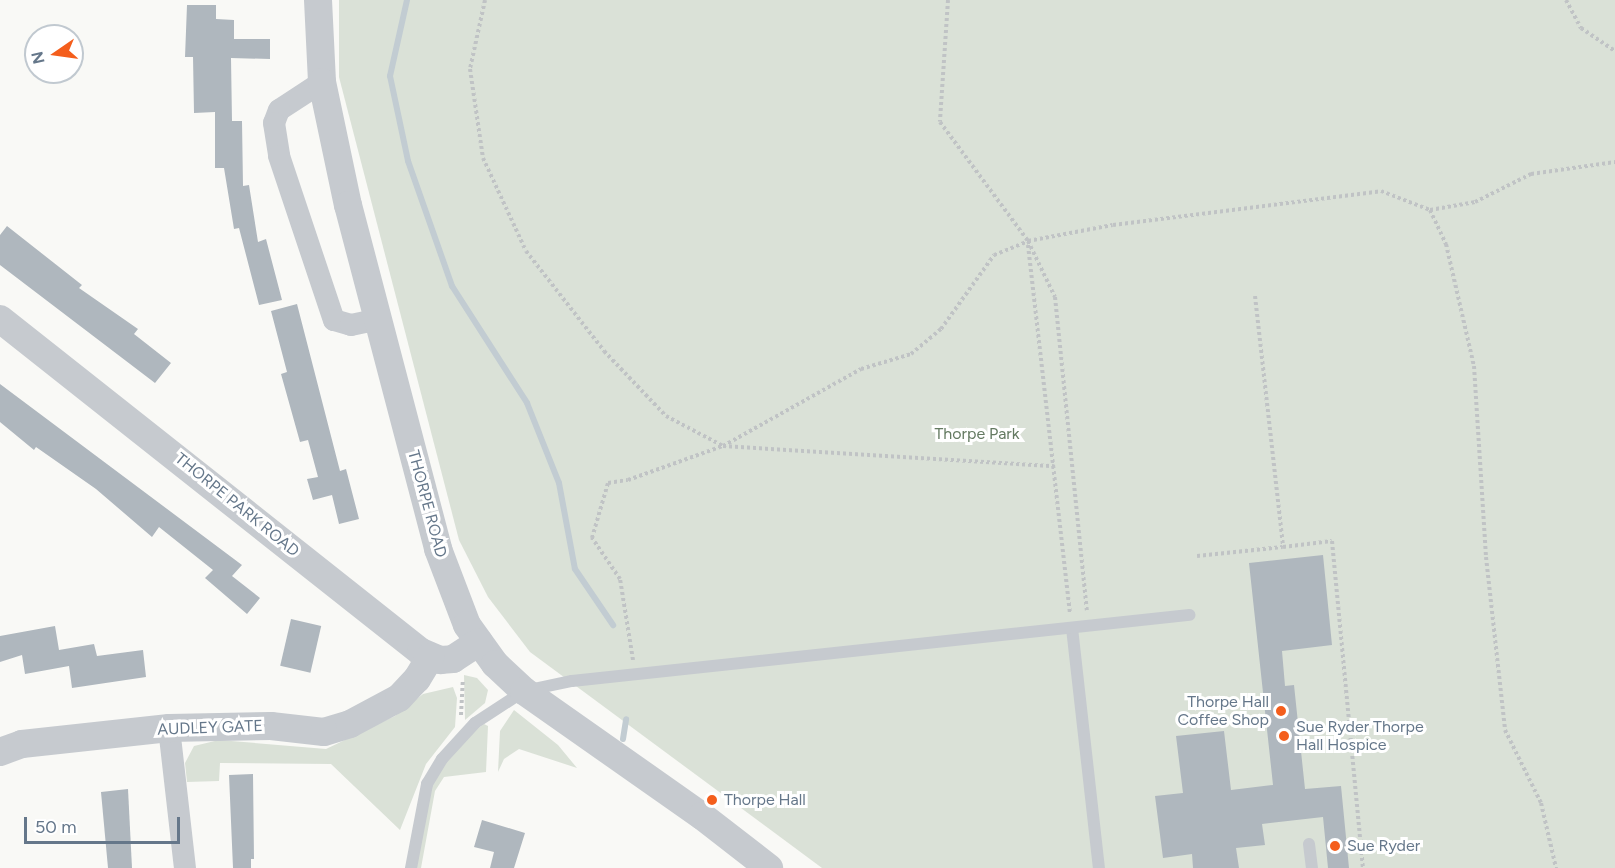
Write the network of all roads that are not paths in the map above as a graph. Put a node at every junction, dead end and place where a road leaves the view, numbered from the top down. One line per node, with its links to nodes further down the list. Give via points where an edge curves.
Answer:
1 (318, 0): 2 (street, THORPE ROAD)
2 (322, 82): 4 (street, THORPE ROAD); 4 (street, via 279,110 274,123 279,156 334,320 351,325)
3 (0, 319): 8 (street, THORPE PARK ROAD)
4 (379, 319): 7 (street, THORPE ROAD, via 438,549 455,601)
5 (1189, 615): 6 (lane)
6 (1072, 628): 9 (lane, via 635,675); 16 (lane)
7 (479, 642): 8 (street, via 453,659); 9 (street, THORPE ROAD)
8 (430, 657): 10 (street, AUDLEY GATE, via 399,698 350,724 324,732 271,726)
9 (524, 691): 14 (lane, via 460,737 427,784); 15 (street, THORPE ROAD)
10 (169, 728): 11 (street, AUDLEY GATE, via 22,744); 13 (street)
11 (0, 752)
12 (1309, 844): 17 (lane)
13 (185, 868)
14 (411, 868)
15 (769, 868)
16 (1099, 868)
17 (1312, 868)

